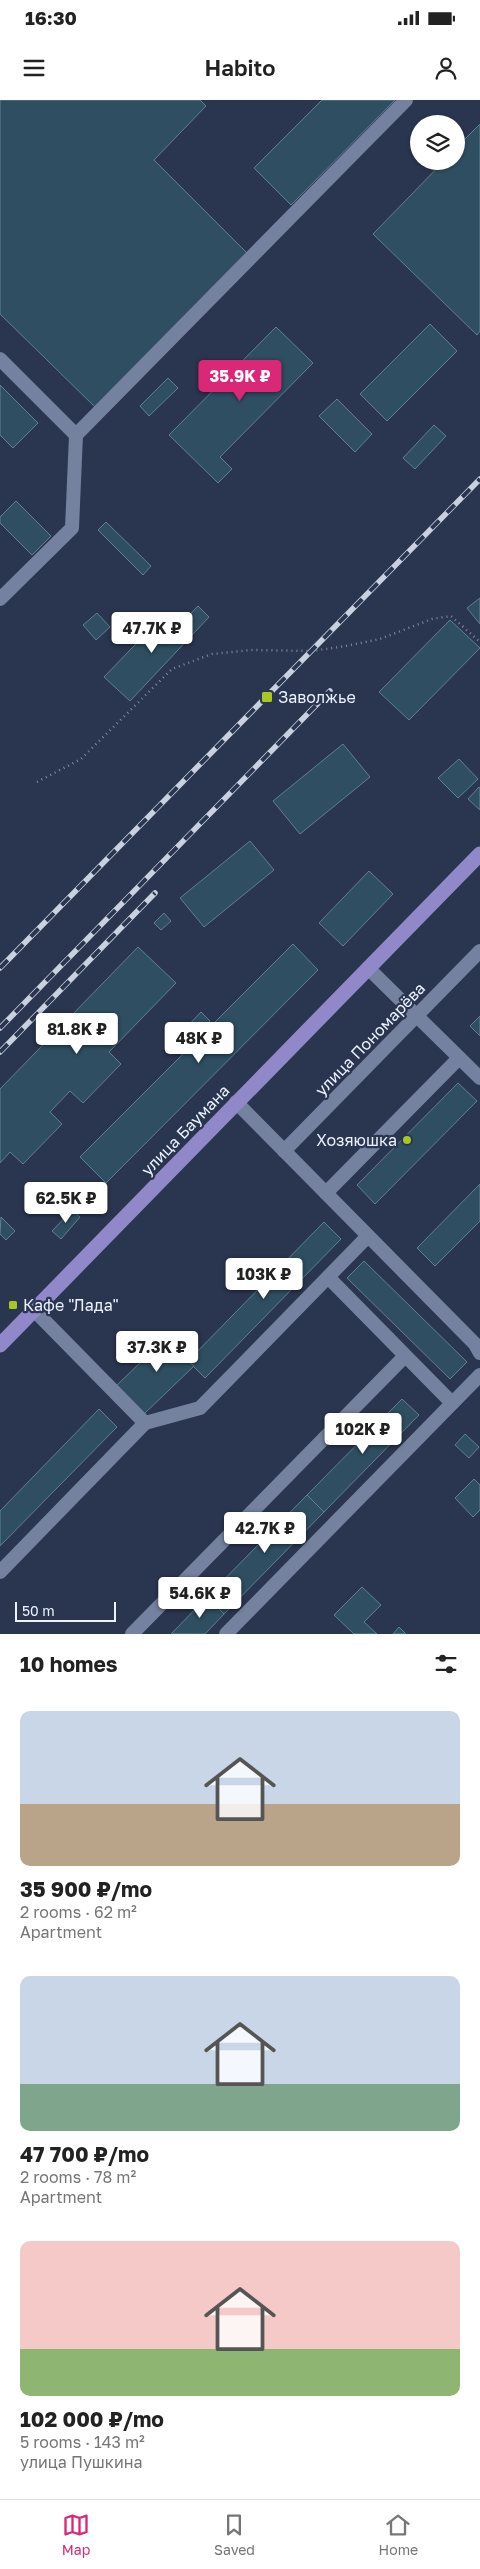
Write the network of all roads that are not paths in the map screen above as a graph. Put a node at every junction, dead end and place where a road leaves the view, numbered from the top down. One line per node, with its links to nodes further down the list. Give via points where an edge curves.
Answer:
1 (406, 100): 3 (street)
2 (0, 359): 3 (street)
3 (76, 435): 4 (street, via 72,528)
4 (0, 599)
5 (480, 854): 7 (main road, улица Баумана)
6 (480, 951): 8 (street, улица Пономарёва)
7 (368, 968): 8 (street); 11 (main road, улица Баумана)
8 (417, 1016): 9 (street); 12 (street, улица Пономарёва)
9 (459, 1058): 10 (street); 13 (street)
10 (480, 1078)
11 (236, 1102): 12 (street); 16 (main road, улица Баумана)
12 (284, 1151): 13 (street)
13 (326, 1194): 14 (street)
14 (368, 1236): 15 (street); 18 (street, via 475,1344)
15 (328, 1277): 19 (street); 22 (street, via 200,1408)
16 (34, 1310): 17 (main road, улица Баумана); 22 (street)
17 (0, 1345)
18 (480, 1353)
19 (405, 1356): 21 (street); 24 (street)
20 (480, 1375): 21 (street)
21 (452, 1403): 25 (street)
22 (145, 1423): 23 (street)
23 (0, 1572)
24 (132, 1634)
25 (226, 1634)

